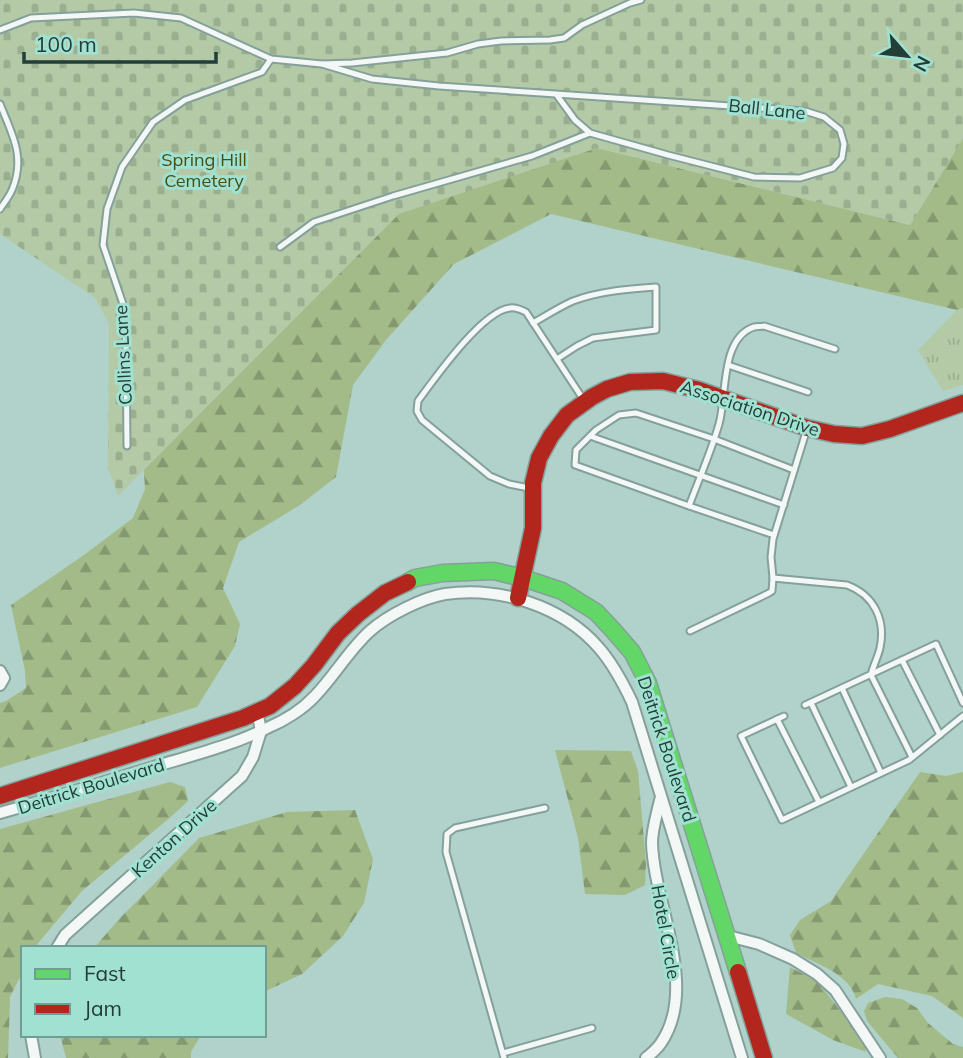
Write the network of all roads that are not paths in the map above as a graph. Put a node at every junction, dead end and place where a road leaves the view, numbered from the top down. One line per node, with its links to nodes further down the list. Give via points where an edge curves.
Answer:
1 (641, 0): 4 (lane, via 582,25 564,38 501,41 447,53)
2 (0, 30): 3 (lane, via 31,18 134,13 181,18)
3 (271, 59): 4 (lane); 21 (lane, Collins Lane, via 262,72 185,100 153,122 122,166 107,209 103,245 122,304 127,343)
4 (322, 64): 5 (lane, Ball Lane, via 372,79)
5 (556, 94): 7 (lane); 7 (lane, Ball Lane, via 805,111 824,117 840,130 845,144 842,158 832,168 800,178 754,177)
6 (0, 104): 8 (lane, via 17,144 19,163 12,191)
7 (590, 133): 9 (lane, via 532,156 314,222)
8 (0, 209)
9 (280, 247)
10 (533, 323): 12 (lane); 12 (lane, via 597,294 656,287 656,330 593,338); 24 (lane, via 526,312 516,308 499,312 460,347 418,401 417,411 490,476)
11 (835, 349): 13 (lane, via 764,326 754,327 741,334)
12 (557, 359): 16 (lane)
13 (728, 365): 14 (lane); 15 (lane)
14 (808, 392)
15 (722, 398): 16 (street, Association Drive, via 663,382 630,382); 18 (street, Association Drive); 20 (lane)
16 (585, 402): 24 (street, Association Drive, via 567,415 551,436 539,458)
17 (963, 403): 18 (street, Association Drive, via 862,436)
18 (807, 428): 22 (lane)
19 (590, 436): 20 (lane, via 619,415 636,413); 23 (lane); 26 (lane, via 576,450 575,465)
20 (714, 439): 22 (lane); 23 (lane)
21 (127, 446)
22 (794, 470): 25 (lane)
23 (701, 475): 25 (lane); 26 (lane)
24 (533, 488): 28 (street, Association Drive, via 533,528)
25 (783, 505): 27 (lane)
26 (689, 506): 27 (lane)
27 (774, 535): 29 (lane)
28 (523, 578): 30 (street, Association Drive); 38 (street, Deitrick Boulevard, via 494,571 443,573 415,578 385,593 338,633 295,686); 50 (street, Deitrick Boulevard, via 562,591 596,612 632,652 648,683)
29 (773, 578): 31 (lane, via 769,593); 34 (lane, via 847,585 873,603 881,633)
30 (518, 598): 40 (street, Deitrick Boulevard, via 443,594 399,612 353,648 315,696); 46 (street, Deitrick Boulevard, via 573,624 598,647 632,702)
31 (691, 631)
32 (902, 660): 34 (lane); 37 (lane, via 936,644); 41 (lane)
33 (0, 671): 35 (street, via 4,678)
34 (870, 675): 36 (lane); 42 (lane)
35 (0, 685)
36 (842, 688): 43 (lane); 44 (lane, via 808,704)
37 (963, 703)
38 (257, 712): 40 (street); 45 (street, Deitrick Boulevard)
39 (963, 716): 41 (lane)
40 (261, 731): 49 (street, Deitrick Boulevard); 51 (street, Kenton Drive, via 242,776 65,934)
41 (940, 734): 42 (lane)
42 (912, 757): 43 (lane)
43 (881, 773): 44 (lane)
44 (851, 787): 47 (lane)
45 (0, 796)
46 (661, 797): 56 (street, Hotel Circle, via 652,841 675,966 676,998 671,1025 660,1046); 57 (street, Deitrick Boulevard)
47 (819, 802): 47 (lane, via 782,820 741,736 781,717)
48 (545, 808): 54 (lane, via 455,828 447,834 446,852)
49 (0, 813)
50 (728, 936): 58 (street, Deitrick Boulevard); 59 (street, via 759,944 817,974 835,990)
51 (58, 946)
52 (592, 1028): 54 (lane)
53 (31, 1037): 55 (street)
54 (503, 1056)
55 (36, 1058)
56 (646, 1058)
57 (743, 1058)
58 (765, 1058)
59 (880, 1058)

